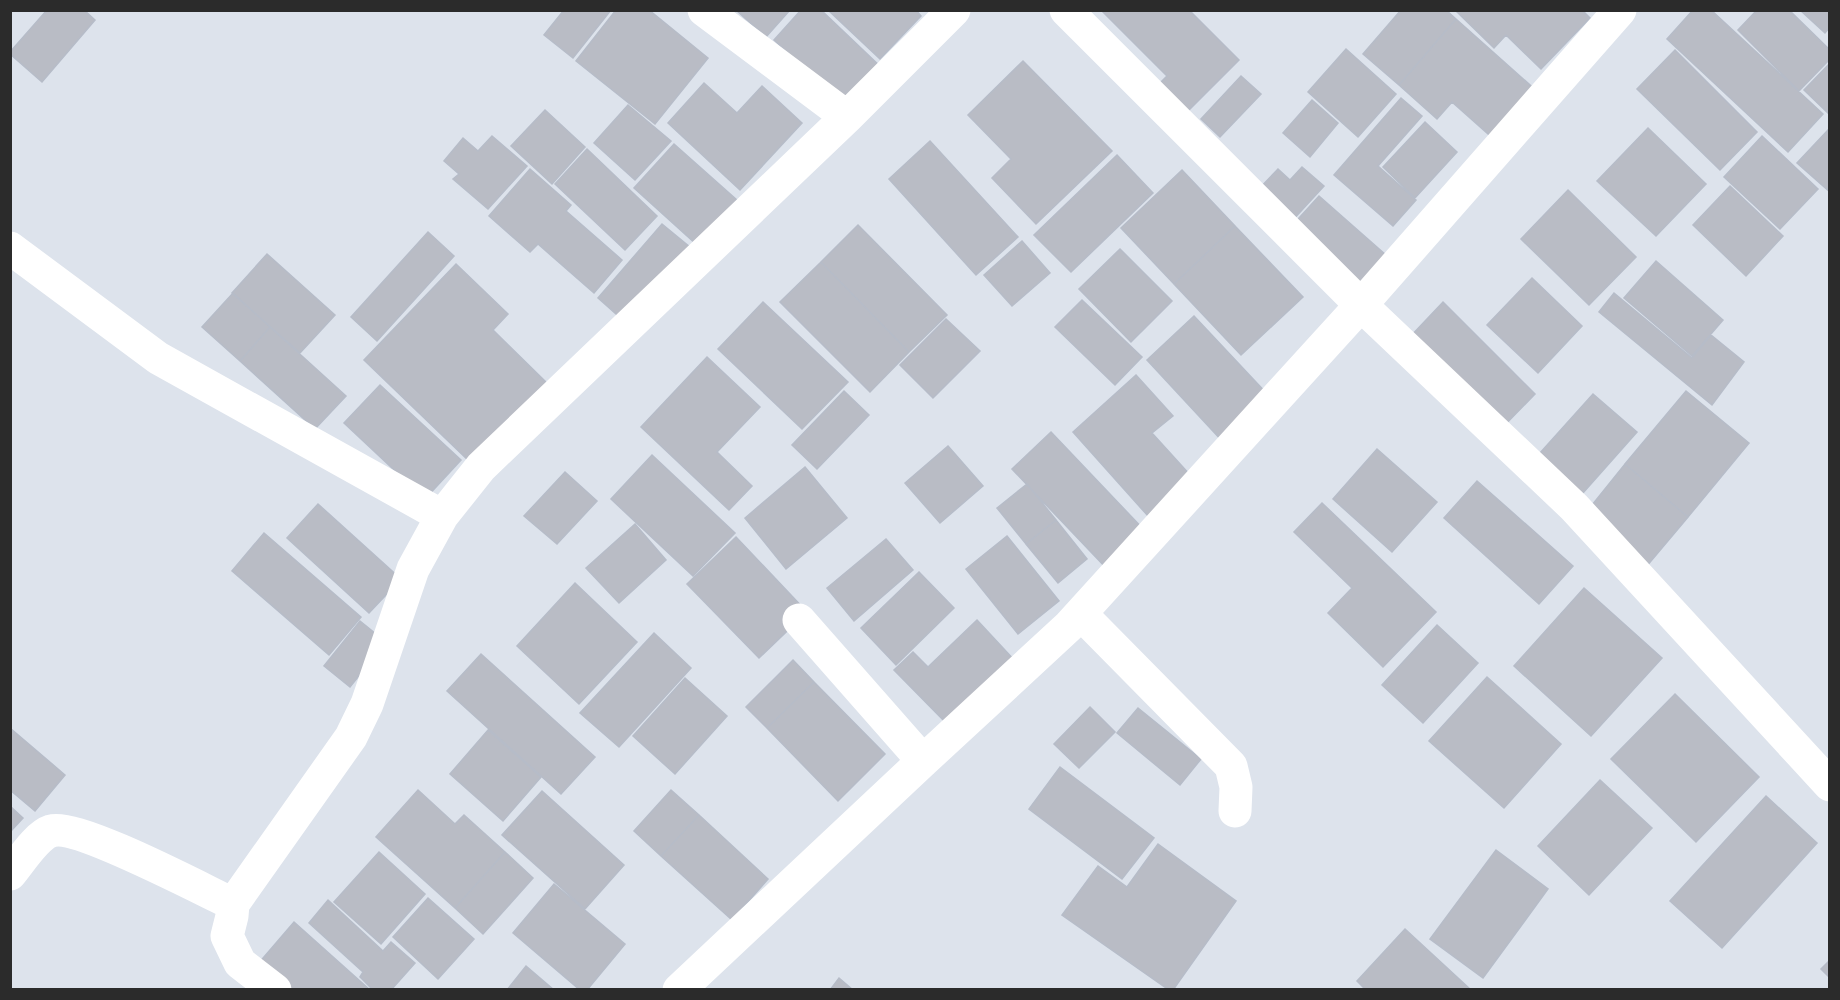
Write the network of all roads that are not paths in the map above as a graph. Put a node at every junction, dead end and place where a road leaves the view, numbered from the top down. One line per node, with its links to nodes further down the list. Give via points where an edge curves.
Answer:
1 (704, 10): 5 (street)
2 (954, 10): 5 (street)
3 (1066, 10): 7 (street)
4 (1620, 10): 7 (street)
5 (847, 117): 8 (street, via 481,468)
6 (10, 248): 8 (street, via 158,358)
7 (1361, 305): 9 (street); 12 (street, via 1574,507)
8 (442, 516): 15 (street, via 413,569 367,704 351,737)
9 (1081, 614): 11 (street); 13 (street, via 1231,766 1236,787)
10 (799, 620): 11 (street)
11 (923, 760): 17 (street)
12 (1830, 785)
13 (1235, 811)
14 (10, 874): 15 (street, via 38,840 52,831 70,831)
15 (232, 904): 16 (street, via 227,936 240,963)
16 (275, 990)
17 (679, 990)

